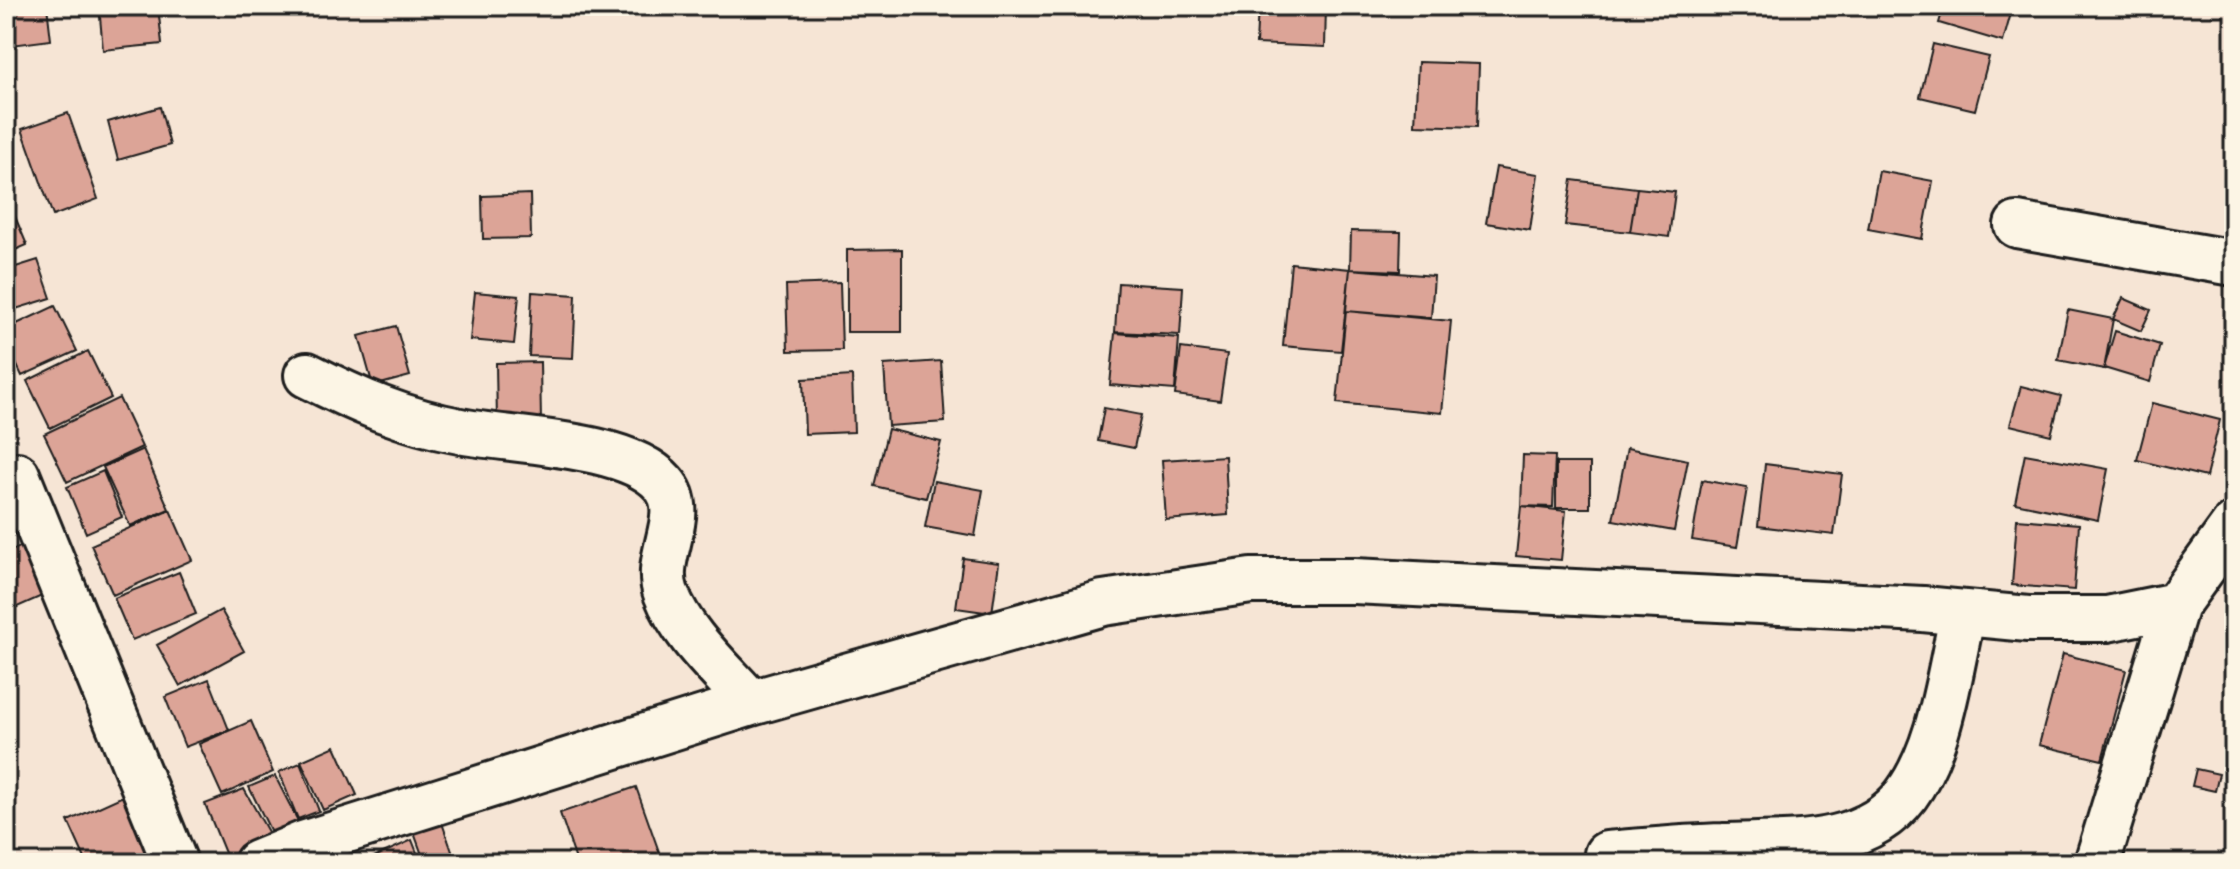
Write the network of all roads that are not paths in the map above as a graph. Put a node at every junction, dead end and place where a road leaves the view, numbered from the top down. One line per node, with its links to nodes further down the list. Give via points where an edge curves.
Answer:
1 (2017, 225): 2 (street)
2 (2234, 263)
3 (307, 375): 8 (street, via 377,409 418,421 568,446 648,470 670,492 674,511 662,561 666,593 695,639)
4 (17, 475): 10 (street)
5 (2234, 525): 6 (street)
6 (2176, 605): 7 (street, via 2107,619); 12 (street)
7 (1963, 614): 8 (street, via 1370,582 1251,581 1103,603); 9 (street, via 1920,770 1905,796 1873,824 1798,843)
8 (751, 703): 11 (street)
9 (1607, 854)
10 (175, 863)
11 (257, 863)
12 (2097, 863)

